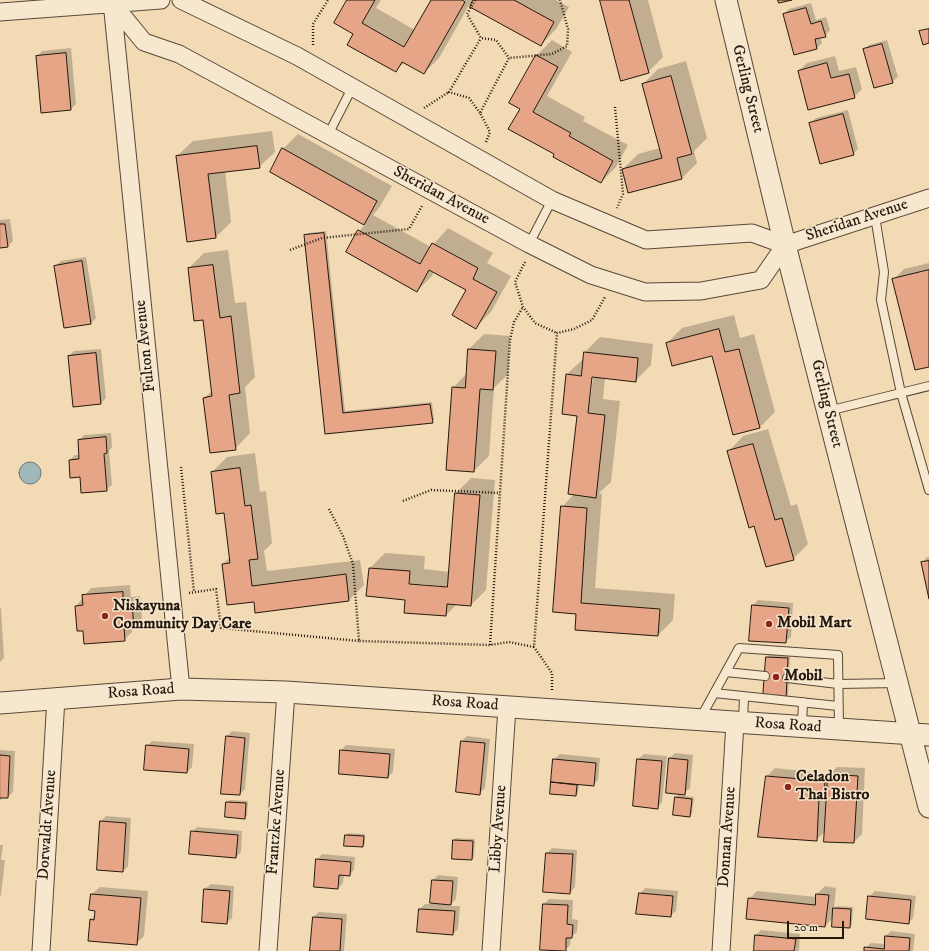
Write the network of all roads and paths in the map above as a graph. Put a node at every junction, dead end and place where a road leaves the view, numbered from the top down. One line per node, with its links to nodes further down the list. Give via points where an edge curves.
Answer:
1 (161, 0): 7 (street)
2 (181, 0): 11 (street, Sheridan Avenue)
3 (328, 0): 11 (path, via 313,24 312,49)
4 (475, 0): 9 (path, via 467,14)
5 (560, 0): 10 (path, via 568,29 567,46 552,54)
6 (726, 0): 24 (street, Gerling Street)
7 (112, 1): 8 (street); 17 (street, Sheridan Avenue, via 144,42 178,54); 39 (street, Fulton Avenue)
8 (0, 12)
9 (481, 38): 10 (path, via 496,40); 13 (path)
10 (509, 58): 15 (path)
11 (307, 62): 12 (street, Sheridan Avenue)
12 (352, 88): 16 (street, Sheridan Avenue); 17 (lane)
13 (448, 92): 15 (path, via 469,98); 16 (path, via 421,110)
14 (615, 107): 23 (path, via 623,194)
15 (480, 113): 18 (path, via 490,132)
16 (413, 122): 18 (street, Sheridan Avenue)
17 (328, 135): 19 (street, Sheridan Avenue)
18 (478, 158): 21 (street, Sheridan Avenue)
19 (431, 190): 25 (street, Sheridan Avenue); 26 (path, via 409,229 322,238)
20 (929, 198): 22 (street, Sheridan Avenue)
21 (552, 200): 23 (street, Sheridan Avenue); 25 (lane)
22 (875, 216): 24 (street, Sheridan Avenue); 31 (lane, via 884,272 881,300)
23 (610, 225): 24 (street, Sheridan Avenue, via 646,240 752,234)
24 (785, 244): 27 (street, Sheridan Avenue, via 761,280 701,291 645,292); 32 (street, Gerling Street)
25 (531, 245): 27 (street, Sheridan Avenue, via 591,275); 28 (path, via 515,282)
26 (290, 250)
27 (611, 282): 29 (path, via 592,320)
28 (523, 307): 29 (path, via 535,323); 35 (path, via 514,322 510,340)
29 (557, 333): 42 (path)
30 (929, 386): 31 (lane)
31 (901, 393): 32 (lane); 34 (lane)
32 (828, 411): 46 (street, Gerling Street)
33 (181, 467): 38 (path)
34 (929, 490)
35 (500, 493): 36 (path, via 431,490); 41 (path)
36 (403, 501)
37 (329, 509): 40 (path, via 343,536 353,564)
38 (194, 592): 39 (path); 40 (path, via 216,589 221,628)
39 (171, 594): 48 (street, Fulton Avenue)
40 (359, 640): 41 (path)
41 (490, 645): 42 (path, via 508,642)
42 (534, 648): 57 (path, via 552,673)
43 (726, 672): 44 (lane); 47 (lane, via 739,648 838,655); 50 (lane)
44 (765, 676)
45 (788, 678): 47 (lane)
46 (898, 683): 47 (lane); 62 (street, Gerling Street)
47 (838, 684): 55 (lane)
48 (181, 689): 49 (street, Rosa Road); 52 (street, Rosa Road)
49 (286, 692): 56 (street, Rosa Road); 65 (street, Frantzke Avenue)
50 (714, 693): 51 (lane); 58 (lane)
51 (744, 697): 53 (lane); 59 (lane)
52 (56, 698): 54 (street, Rosa Road); 64 (street, Dorwaldt Avenue)
53 (803, 702): 55 (lane); 60 (lane)
54 (0, 703)
55 (838, 706): 61 (lane)
56 (507, 707): 57 (street, Rosa Road); 66 (street, Libby Avenue)
57 (553, 710): 58 (street, Rosa Road)
58 (700, 720): 59 (street, Rosa Road)
59 (739, 723): 60 (street, Rosa Road); 67 (street, Donnan Avenue)
60 (802, 727): 61 (street, Rosa Road)
61 (839, 729): 62 (street, Rosa Road)
62 (920, 734): 63 (street, Gerling Street)
63 (929, 807)
64 (41, 951)
65 (268, 951)
66 (491, 951)
67 (721, 951)

